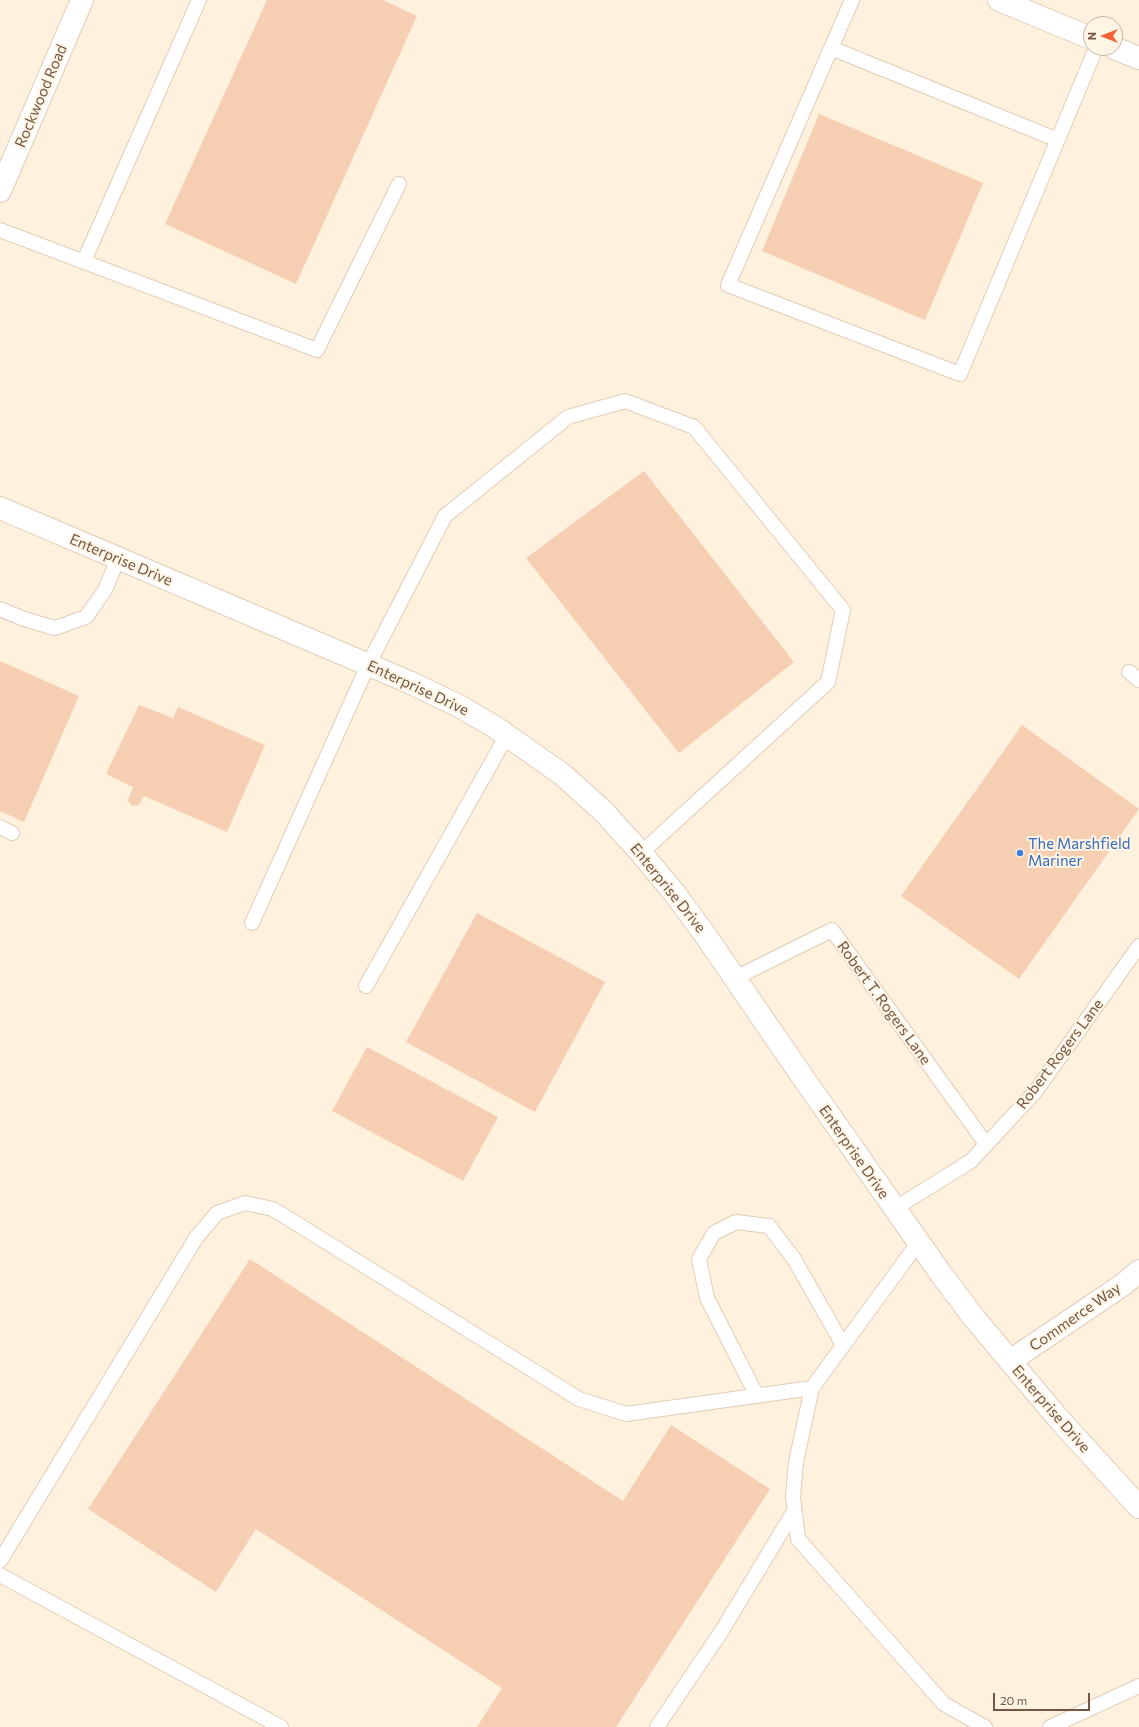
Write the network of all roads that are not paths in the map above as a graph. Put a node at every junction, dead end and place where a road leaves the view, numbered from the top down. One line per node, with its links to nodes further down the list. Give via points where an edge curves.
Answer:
1 (82, 0): 12 (street, Rockwood Road)
2 (199, 0): 14 (lane)
3 (852, 0): 6 (lane)
4 (999, 0): 5 (street)
5 (1083, 35)
6 (831, 48): 10 (lane); 10 (lane, via 728,285 960,374)
7 (1123, 52): 9 (street)
8 (1093, 56): 10 (lane)
9 (1139, 58)
10 (1058, 140)
11 (399, 184): 14 (lane, via 317,350)
12 (0, 191)
13 (0, 230): 14 (lane)
14 (84, 261)
15 (0, 508): 16 (street, Enterprise Drive)
16 (118, 558): 17 (lane, via 105,590 86,617 55,628); 18 (street, Enterprise Drive)
17 (0, 609)
18 (368, 665): 19 (street, Enterprise Drive, via 460,706); 20 (lane, via 445,516 568,417 625,401 694,427 844,610 828,682); 21 (lane)
19 (507, 735): 20 (street, Enterprise Drive, via 563,775 604,812); 24 (lane)
20 (641, 852): 23 (street, Enterprise Drive, via 676,895)
21 (252, 924)
22 (1139, 946): 25 (lane, Robert Rogers Lane, via 1035,1092)
23 (735, 978): 25 (lane, Robert T. Rogers Lane, via 832,930); 26 (street, Enterprise Drive)
24 (366, 986)
25 (986, 1144): 26 (lane, Robert Rogers Lane, via 971,1160)
26 (894, 1209): 27 (street, Enterprise Drive)
27 (918, 1243): 29 (lane); 30 (street, Enterprise Drive)
28 (1139, 1271): 30 (street, Commerce Way)
29 (844, 1345): 31 (lane); 32 (lane, via 794,1259 769,1226 736,1222 714,1233 699,1259 707,1298)
30 (1010, 1362): 33 (street, Enterprise Drive)
31 (812, 1388): 32 (lane); 34 (lane, via 796,1462)
32 (757, 1396): 35 (lane, via 626,1414 579,1399 273,1209 245,1203 217,1213 196,1238)
33 (1139, 1507)
34 (794, 1512): 39 (lane, via 723,1629); 40 (lane, via 798,1539 938,1698)
35 (0, 1561)
36 (0, 1575): 38 (lane)
37 (1139, 1686): 41 (lane)
38 (281, 1727)
39 (657, 1727)
40 (985, 1727)
41 (1050, 1727)

